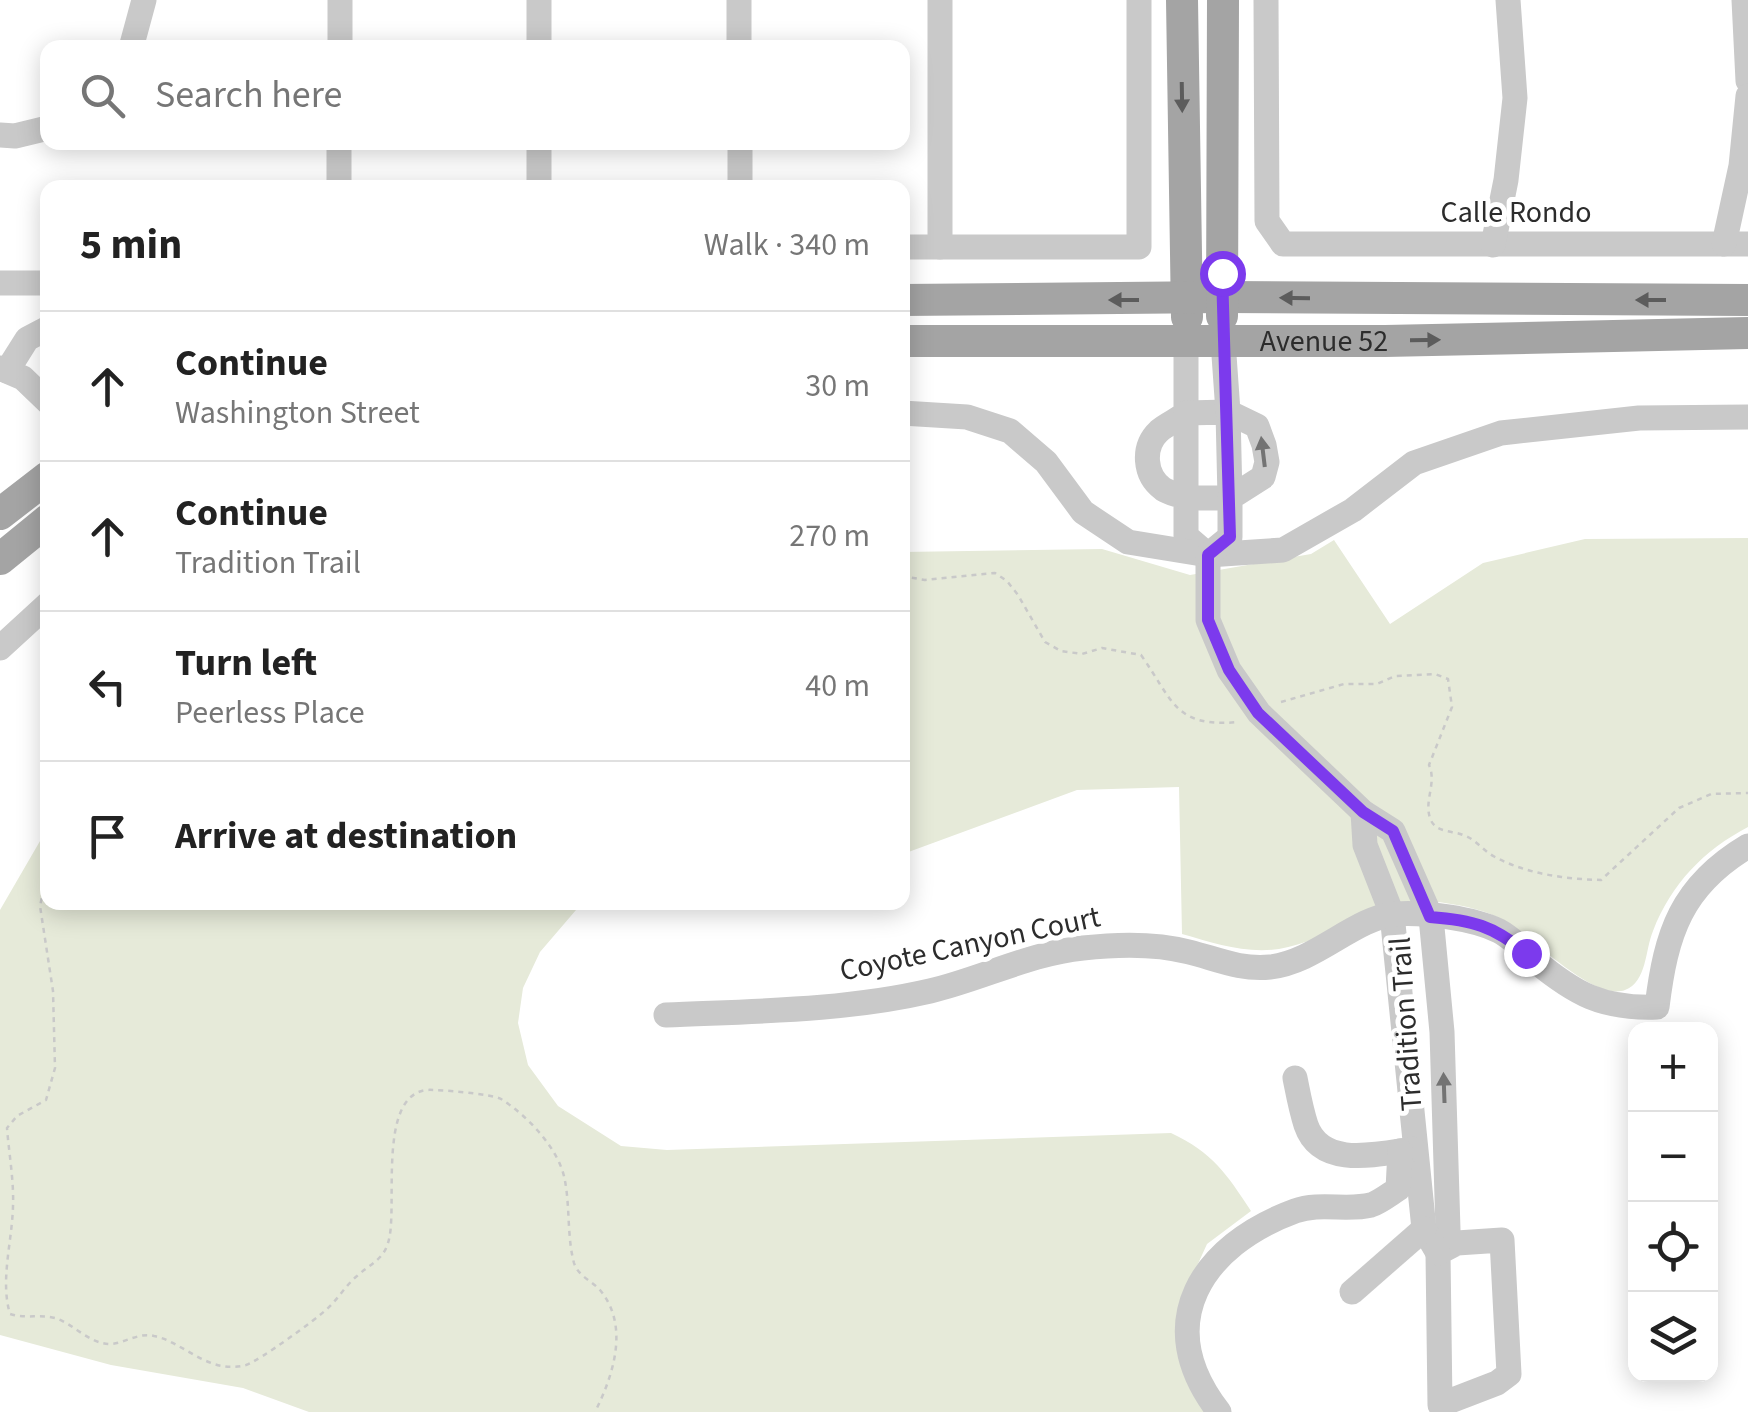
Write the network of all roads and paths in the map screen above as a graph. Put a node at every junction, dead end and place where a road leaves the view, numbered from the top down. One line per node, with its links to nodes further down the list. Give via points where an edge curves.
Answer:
1 (144, 0): 12 (street)
2 (340, 0): 13 (street)
3 (539, 0): 14 (street)
4 (739, 0): 15 (street)
5 (940, 0): 29 (street)
6 (1139, 0): 29 (street, via 1139,247)
7 (1182, 0): 33 (main road, one-way to 33)
8 (1223, 0): 32 (main road)
9 (1266, 0): 27 (street, Calle Rondo, via 1267,221 1283,244)
10 (1508, 0): 27 (street, via 1515,98)
11 (1744, 0): 16 (street)
12 (134, 40)
13 (340, 40)
14 (539, 40)
15 (740, 40)
16 (1748, 82)
17 (1748, 96): 26 (street)
18 (40, 130): 19 (street)
19 (0, 135)
20 (339, 150): 23 (street)
21 (539, 150): 24 (street)
22 (740, 150): 25 (street)
23 (339, 180)
24 (539, 180)
25 (740, 180)
26 (1736, 244): 27 (street, Calle Rondo)
27 (1492, 245)
28 (910, 247): 29 (street)
29 (940, 247)
30 (0, 283): 31 (street)
31 (40, 283)
32 (1222, 297): 33 (main road, Avenue 52); 35 (main road, Avenue 52, one-way to 32); 39 (main road)
33 (1188, 298): 34 (main road, Avenue 52, one-way to 34); 41 (main road)
34 (910, 300)
35 (1748, 300)
36 (0, 333): 37 (street)
37 (37, 333): 42 (street)
38 (1748, 333): 39 (main road, Avenue 52, one-way to 38)
39 (1222, 340): 41 (main road, Avenue 52); 44 (street, Tradition Trail)
40 (910, 341): 41 (main road, Avenue 52)
41 (1186, 342): 46 (street, Tradition Trail)
42 (4, 370): 43 (street)
43 (40, 394)
44 (1228, 412): 46 (street); 50 (street, Tradition Trail); 50 (street, one-way to 44, via 1263,477 1266,462 1257,426)
45 (910, 413): 53 (street, via 967,418 1010,431 1046,462 1082,512 1128,542)
46 (1186, 413): 49 (street, Tradition Trail); 49 (street, via 1157,432 1147,459 1163,489)
47 (1748, 417): 53 (street, via 1639,418 1502,433 1414,463 1354,510 1283,550)
48 (40, 483): 51 (main road)
49 (1186, 498): 50 (street); 53 (street, Tradition Trail, via 1186,536)
50 (1230, 498): 53 (street, Tradition Trail, via 1230,537)
51 (0, 514)
52 (40, 526): 54 (main road)
53 (1208, 555): 58 (street, Tradition Trail, via 1208,620 1229,670)
54 (0, 559)
55 (910, 577): 58 (path, via 995,574 1018,595 1046,642 1061,651 1102,648 1141,655 1177,710 1191,719 1226,723)
56 (40, 611): 57 (street)
57 (0, 648)
58 (1258, 713): 59 (path, via 1344,684 1435,674 1448,679 1452,706 1430,765 1432,824 1475,841 1492,856 1569,879 1601,880 1698,797); 60 (street, Tradition Trail)
59 (1748, 793)
60 (1363, 812): 63 (street, Tradition Trail, via 1365,846); 64 (street, Tradition Trail, via 1393,831)
61 (1748, 846): 66 (street, via 1720,863 1681,909 1662,962)
62 (41, 910): 73 (path, via 55,1068 46,1100 7,1128 13,1202 2,1300 10,1314 54,1318 112,1344 154,1336 226,1367 264,1357 325,1311 384,1252 402,1109 426,1090 488,1094 502,1099 550,1146 560,1164 574,1264 609,1305 615,1356)
63 (1392, 914): 64 (street); 65 (street, Coyote Canyon Court, via 1312,955 1271,967 1228,966 1134,944 1079,948 887,1000); 69 (street, Tradition Trail)
64 (1430, 917): 66 (street, via 1464,919 1500,932 1592,1000); 68 (street, Tradition Trail, one-way to 64)
65 (666, 1015)
66 (1658, 1018)
67 (1294, 1078): 69 (street, via 1307,1129 1322,1148 1346,1156)
68 (1446, 1148): 69 (street); 71 (street, Tradition Trail, via 1448,1230)
69 (1408, 1150): 70 (street, Tradition Trail); 74 (street, via 1398,1189 1372,1205 1299,1209 1237,1238 1202,1276 1187,1316 1189,1347 1197,1380)
70 (1424, 1229): 71 (street, Tradition Trail); 72 (street)
71 (1438, 1253): 71 (street, Tradition Trail, via 1440,1405 1509,1374 1502,1240 1457,1243)
72 (1352, 1292)
73 (595, 1412)
74 (1218, 1412)

